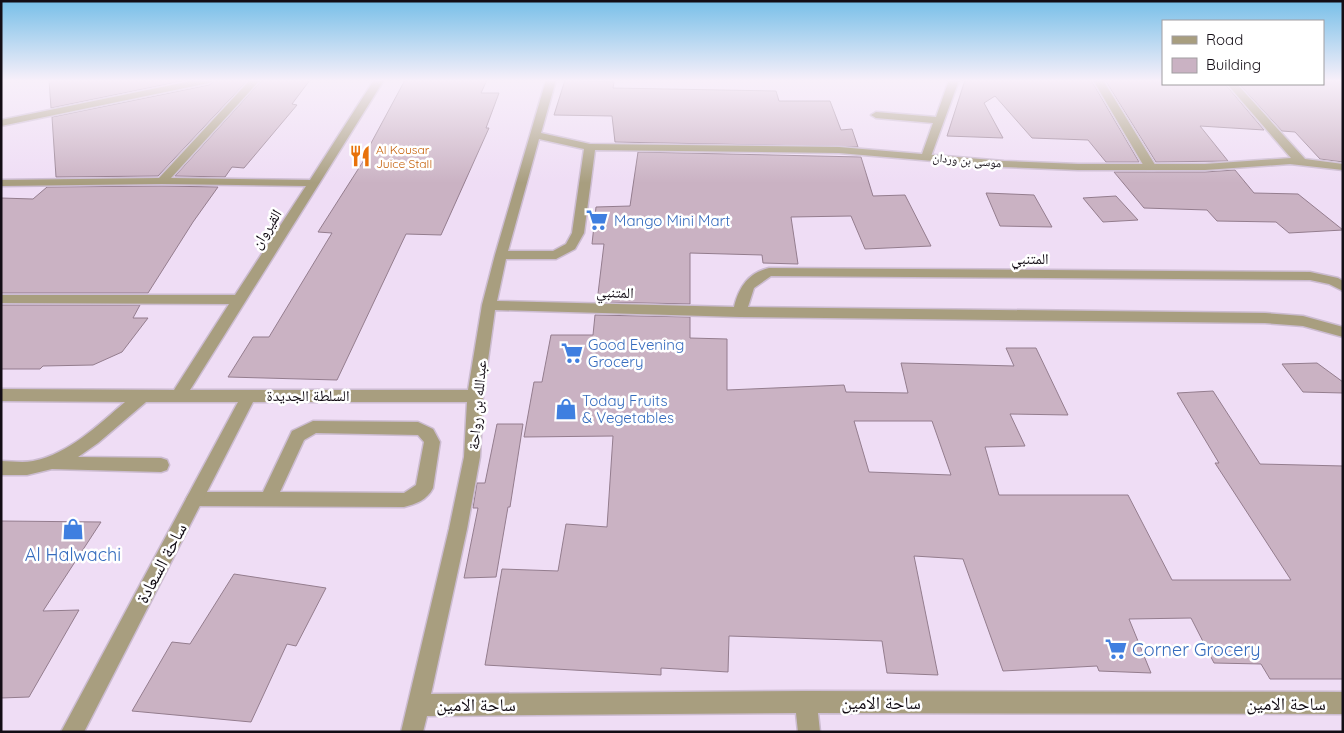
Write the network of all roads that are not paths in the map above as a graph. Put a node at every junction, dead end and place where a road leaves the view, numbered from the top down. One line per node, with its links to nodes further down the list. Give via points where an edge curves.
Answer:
1 (44, 114): 10 (street)
2 (224, 114): 17 (street)
3 (357, 114): 19 (street, القيروان)
4 (541, 114): 11 (street, عبدالله بن رواحة)
5 (941, 114): 9 (street)
6 (1119, 114): 16 (street)
7 (1259, 114): 14 (street)
8 (876, 116): 9 (street)
9 (939, 120): 13 (street)
10 (1, 123)
11 (535, 135): 12 (street, موسى بن وردان); 20 (street, عبدالله بن رواحة)
12 (590, 147): 13 (street, موسى بن وردان, via 832,150); 20 (street, via 578,233 571,246 556,255)
13 (926, 157): 16 (street, موسى بن وردان, via 1004,164)
14 (1301, 162): 15 (street, موسى بن وردان); 16 (street, موسى بن وردان)
15 (1343, 167)
16 (1151, 168)
17 (162, 181): 18 (street); 19 (street)
18 (1, 183)
19 (314, 183): 23 (street, القيروان)
20 (501, 255): 24 (street, عبدالله بن رواحة)
21 (1343, 287): 25 (street, المتنبي, via 1333,281 1310,276 769,272 752,280)
22 (1, 299): 23 (street)
23 (240, 300): 28 (street, القيروان)
24 (489, 305): 25 (street, المتنبي); 30 (street, عبدالله بن رواحة)
25 (740, 312): 26 (street, المتنبي, via 1265,318 1303,321)
26 (1343, 332)
27 (1, 395): 31 (street, السلطة الجديدة)
28 (179, 395): 29 (street, السلطة الجديدة); 31 (street, السلطة الجديدة)
29 (249, 395): 30 (street, السلطة الجديدة); 35 (street, ساحة السعادة)
30 (475, 396): 39 (street, عبدالله بن رواحة, via 472,457)
31 (141, 397): 32 (street, via 83,445)
32 (51, 463): 33 (street); 34 (street, via 34,468)
33 (161, 465)
34 (1, 468)
35 (194, 499): 36 (street); 40 (street, ساحة السعادة)
36 (268, 499): 36 (street, via 413,498 424,488 432,442 430,436 418,428 307,429 295,440)
37 (806, 702): 38 (street, ساحة الامين); 39 (street, ساحة الامين); 42 (street)
38 (1343, 704)
39 (418, 705): 41 (street, عبدالله بن رواحة)
40 (72, 732)
41 (412, 732)
42 (809, 732)

